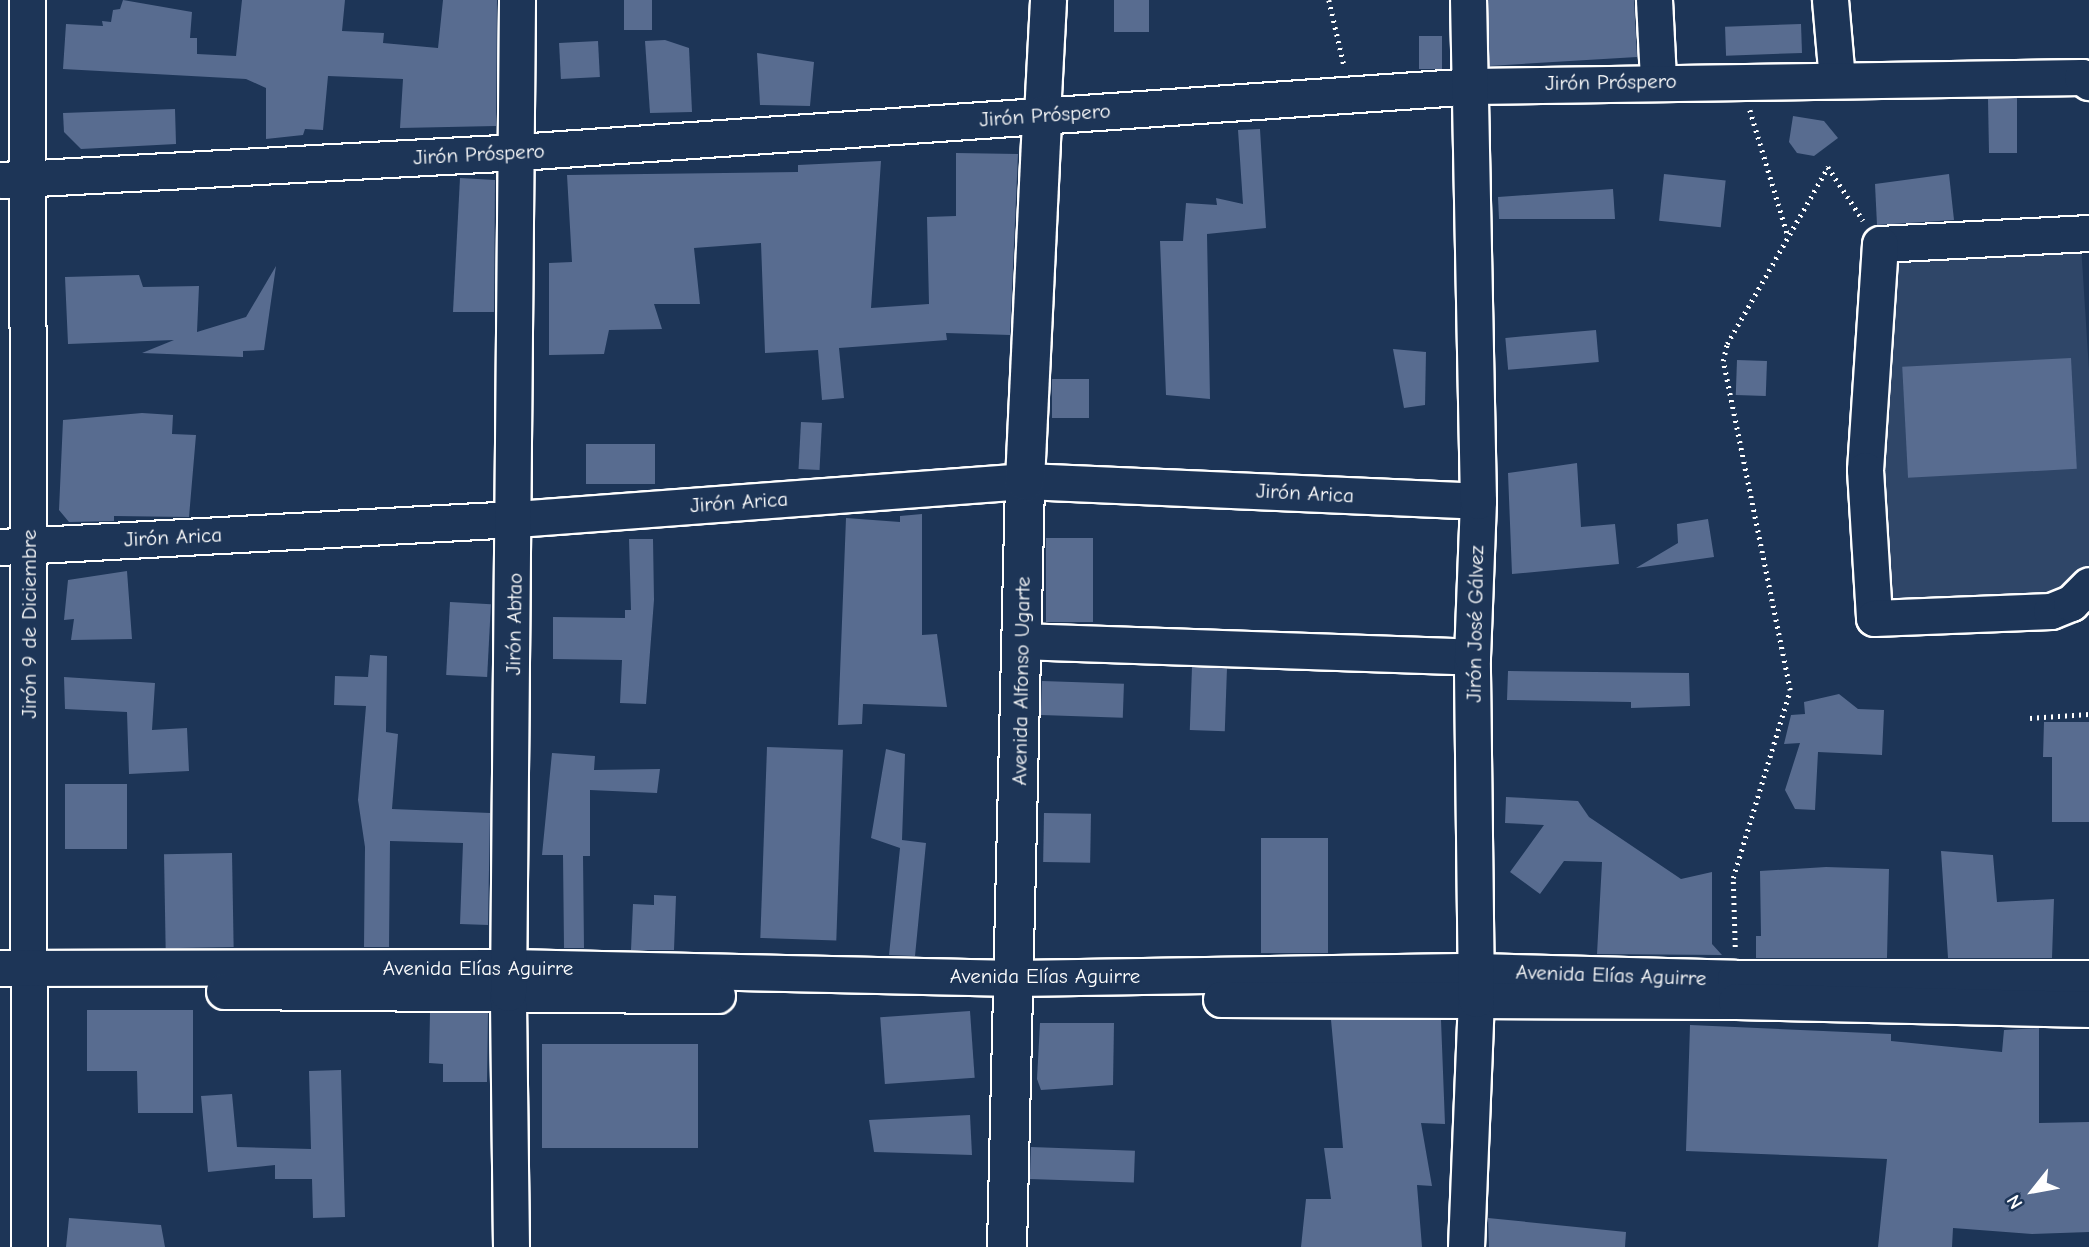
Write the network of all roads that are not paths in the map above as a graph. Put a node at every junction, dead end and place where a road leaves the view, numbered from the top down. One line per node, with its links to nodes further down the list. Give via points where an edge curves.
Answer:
1 (26, 0): 13 (street, Jirón 9 de Diciembre)
2 (517, 0): 12 (street, Jirón Abtao)
3 (1048, 0): 11 (street)
4 (1468, 0): 10 (street, Jirón José Gálvez)
5 (1654, 0): 7 (street)
6 (1830, 0): 8 (street)
7 (1658, 80): 8 (street, Jirón Próspero); 10 (street, Jirón Próspero)
8 (1837, 80): 9 (street, Jirón Próspero, via 2082,77)
9 (2089, 82)
10 (1473, 86): 11 (street, Jirón Próspero); 16 (street, Jirón José Gálvez)
11 (1042, 115): 12 (street, Jirón Próspero); 15 (main road, Avenida Alfonso Ugarte)
12 (518, 152): 13 (street, Jirón Próspero); 17 (street, Jirón Abtao)
13 (14, 180): 18 (street, Jirón 9 de Diciembre)
14 (2089, 233): 19 (street, via 1880,244 1864,470 1874,618 2051,611 2071,603)
15 (1025, 481): 16 (street, Jirón Arica); 17 (street, Jirón Arica); 20 (main road, Avenida Alfonso Ugarte)
16 (1478, 501): 21 (street, Jirón José Gálvez)
17 (516, 519): 18 (street, Jirón Arica); 24 (street, Jirón Abtao)
18 (14, 546): 23 (street, Jirón 9 de Diciembre)
19 (2089, 585)
20 (1022, 641): 21 (street); 26 (main road, Avenida Alfonso Ugarte)
21 (1472, 657): 25 (street, Jirón José Gálvez)
22 (2089, 978): 27 (street, Avenida Elías Aguirre)
23 (14, 979): 24 (street, Avenida Elías Aguirre); 29 (street, Jirón 9 de Diciembre)
24 (508, 980): 26 (street, Avenida Elías Aguirre); 30 (street, Jirón Abtao)
25 (1476, 985): 26 (street, Avenida Elías Aguirre); 27 (street, Avenida Elías Aguirre); 27 (street, Avenida Elías Aguirre, via 1735,978); 32 (street, Jirón José Gálvez)
26 (1015, 988): 31 (main road, Avenida Alfonso Ugarte)
27 (1896, 989): 28 (street, Avenida Elías Aguirre)
28 (2089, 1009)
29 (29, 1247)
30 (511, 1247)
31 (1007, 1247)
32 (1466, 1247)

